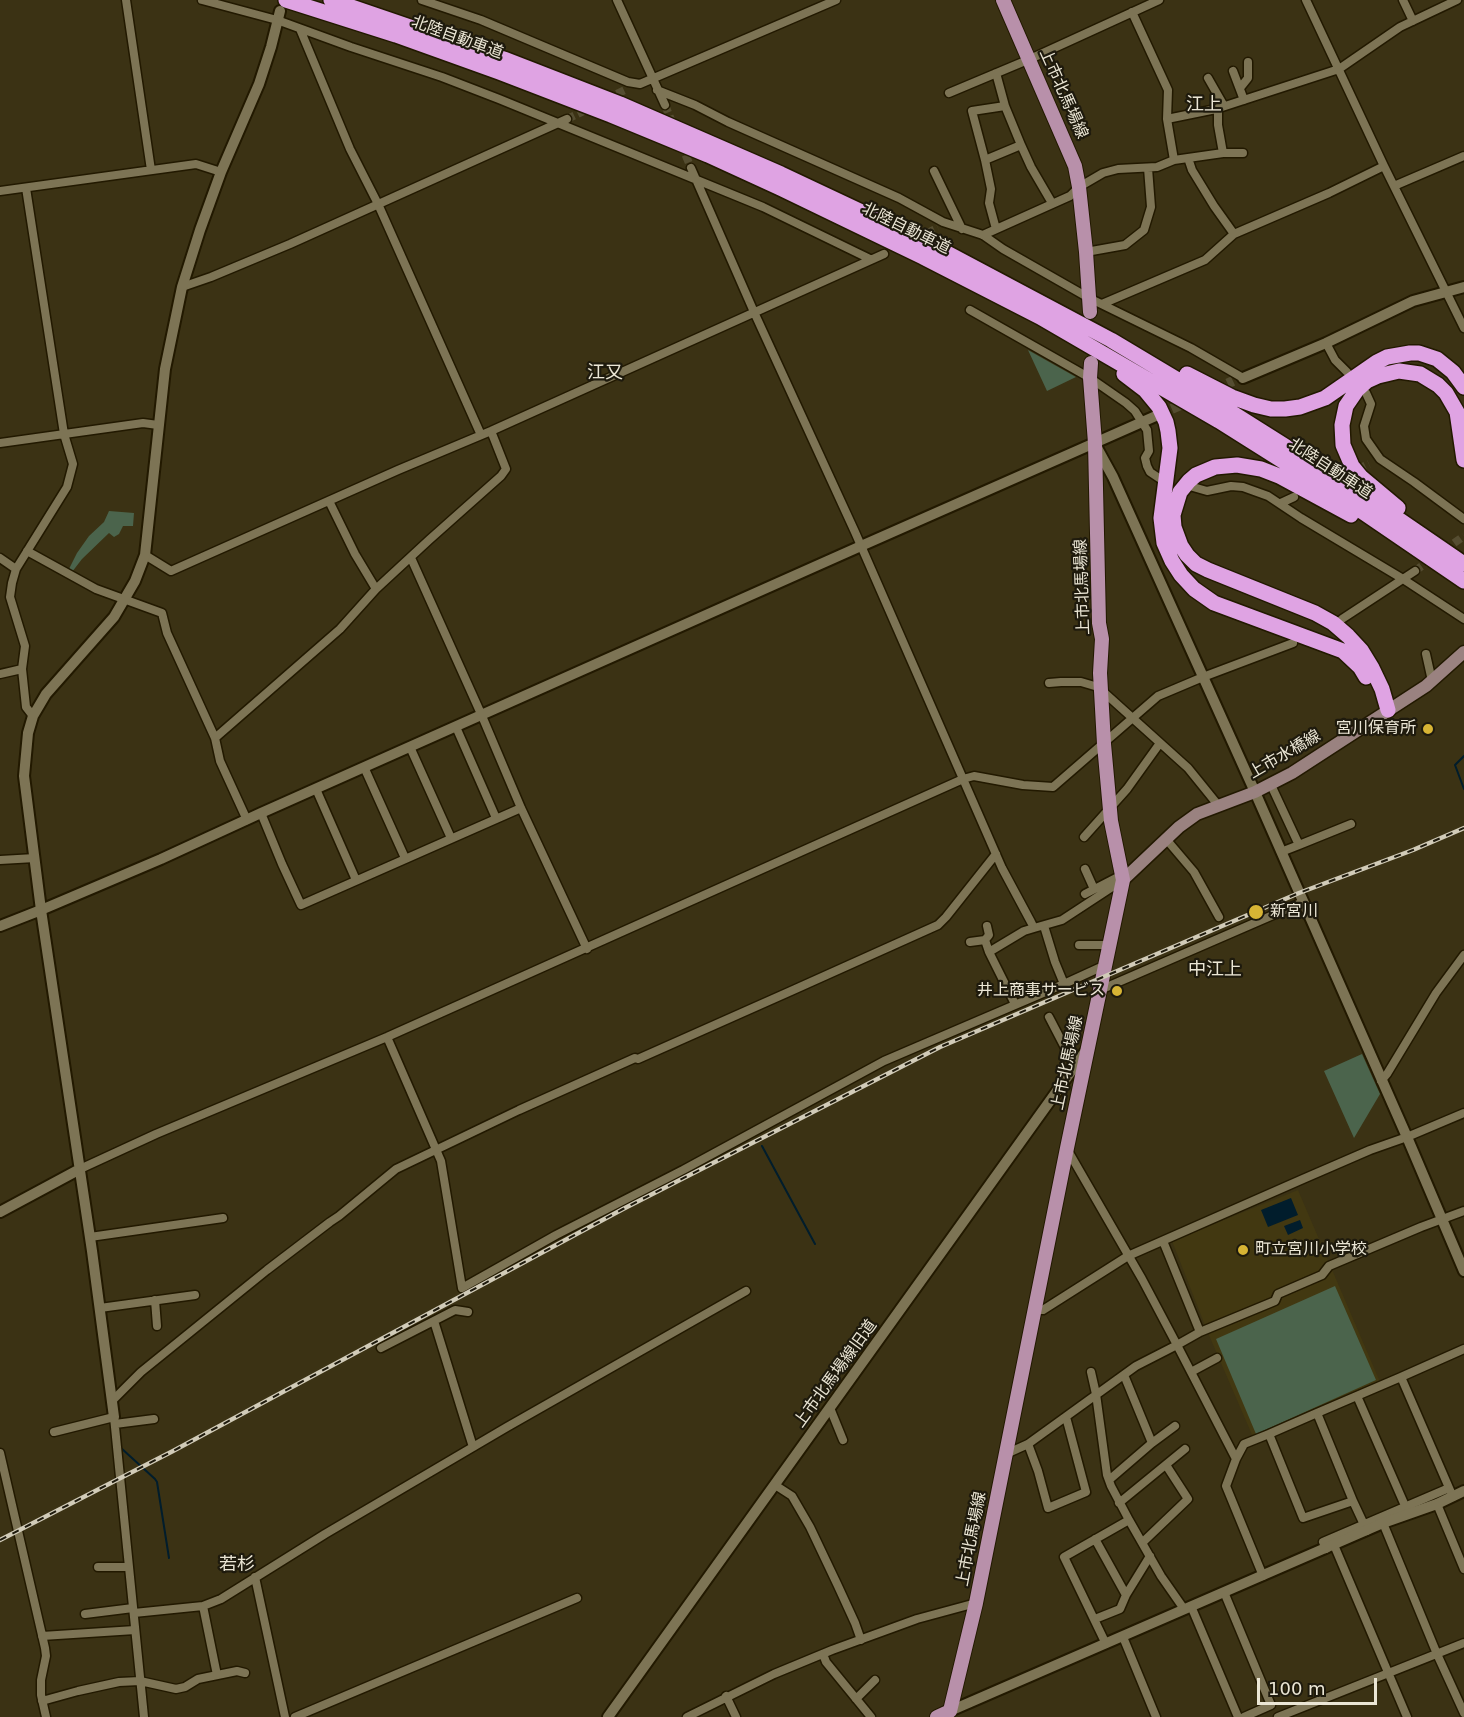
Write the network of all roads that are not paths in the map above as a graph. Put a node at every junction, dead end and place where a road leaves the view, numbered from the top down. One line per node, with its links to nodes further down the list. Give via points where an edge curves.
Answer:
1 (126, 0): 42 (street)
2 (202, 0): 12 (street)
3 (331, 0): 64 (highway, 北陸自動車道, via 504,60 699,137 876,218)
4 (422, 0): 22 (street, via 481,20 627,86)
5 (616, 0): 22 (street)
6 (836, 0): 22 (street)
7 (1003, 0): 16 (main road, 上市北馬場線)
8 (1159, 0): 13 (street)
9 (1306, 0): 18 (street)
10 (1402, 0): 14 (street)
11 (1457, 0): 14 (street)
12 (281, 10): 15 (street); 44 (street, via 259,84); 59 (highway, 北陸自動車道, via 406,39 611,115 780,188)
13 (1132, 12): 16 (street); 30 (street, via 1168,90)
14 (1413, 21): 18 (street)
15 (300, 29): 31 (street); 50 (street, via 350,149)
16 (1030, 59): 20 (street); 47 (main road, 上市北馬場線, via 1070,152)
17 (1248, 62): 23 (street, via 1248,78)
18 (1339, 69): 26 (street); 39 (street)
19 (1233, 71): 23 (street)
20 (996, 73): 25 (street); 28 (street)
21 (1208, 78): 29 (street)
22 (653, 79): 24 (street)
23 (1239, 88): 26 (street)
24 (657, 90): 27 (street); 52 (street, via 899,198 940,225)
25 (949, 93)
26 (1244, 100): 29 (street)
27 (665, 105)
28 (1005, 106): 32 (street); 37 (street, via 972,111)
29 (1221, 107): 30 (street); 33 (street, via 1218,125)
30 (1167, 119): 38 (street)
31 (563, 121): 45 (street); 50 (street)
32 (1021, 145): 37 (street); 51 (street)
33 (1222, 153): 34 (street); 36 (street)
34 (1243, 153)
35 (1464, 156): 46 (street)
36 (1188, 158): 38 (street); 54 (street)
37 (985, 160): 53 (street)
38 (1174, 160): 41 (street)
39 (1384, 166): 46 (street); 54 (street)
40 (691, 168): 45 (street)
41 (1148, 168): 47 (street, via 1103,173); 56 (street, via 1151,207 1144,230 1125,245)
42 (151, 170): 44 (street, via 196,164); 48 (street)
43 (934, 171): 52 (street)
44 (221, 172): 61 (street)
45 (696, 179): 58 (street); 66 (street)
46 (1394, 186): 62 (street)
47 (1079, 187): 51 (street); 56 (main road, 上市北馬場線)
48 (26, 188): 49 (street); 80 (street)
49 (0, 191)
50 (378, 204): 61 (street); 81 (street)
51 (1052, 204): 53 (street)
52 (962, 229): 55 (street)
53 (996, 229): 55 (street)
54 (1234, 234): 63 (street, via 1205,260)
55 (983, 235): 63 (street)
56 (1086, 252): 63 (main road, 上市北馬場線)
57 (884, 254): 58 (street)
58 (870, 259): 66 (street)
59 (979, 286): 103 (highway, 北陸自動車道, via 1219,421 1357,508); 117 (highway, via 1113,366 1145,390 1159,408 1170,448 1161,518 1164,543 1172,561 1194,589 1227,609 1343,651 1360,667)
60 (1464, 286): 62 (street)
61 (182, 287): 78 (street)
62 (1446, 291): 68 (street); 69 (street, via 1413,301)
63 (1096, 301): 67 (main road, 上市北馬場線); 73 (street, via 1191,348)
64 (1050, 307): 74 (highway, via 1232,397 1271,409 1313,403 1377,362 1410,353 1437,359); 99 (highway, 北陸自動車道, via 1228,410)
65 (970, 310): 72 (street)
66 (754, 312): 79 (street); 93 (street)
67 (1090, 312)
68 (1464, 328)
69 (1326, 343): 71 (street); 73 (street)
70 (1091, 363): 72 (main road, 上市北馬場線)
71 (1347, 372)
72 (1090, 378): 77 (street, via 1136,411); 83 (main road, 上市北馬場線)
73 (1238, 380)
74 (1464, 387)
75 (1366, 393): 84 (street, via 1371,404 1364,426 1366,439)
76 (1158, 415): 77 (street)
77 (1143, 422): 83 (street); 87 (street, via 1149,441 1147,466)
78 (158, 425): 80 (street, via 143,423); 95 (street)
79 (491, 431): 81 (street); 97 (street, via 506,469)
80 (64, 434): 82 (street); 94 (street, via 73,464 67,487)
81 (481, 435): 90 (street)
82 (0, 443)
83 (1095, 443): 93 (street); 113 (street); 116 (main road, 上市北馬場線)
84 (1380, 459): 86 (street); 92 (street)
85 (1464, 460): 98 (highway, via 1452,402 1438,385 1420,375 1399,371 1378,376 1357,390 1346,406 1342,435 1346,454 1356,471)
86 (1369, 464)
87 (1159, 478)
88 (1193, 487): 91 (street, via 1207,491 1243,487)
89 (1294, 497): 91 (street)
90 (329, 501): 95 (street, via 171,571); 104 (street)
91 (1281, 503): 102 (street)
92 (1464, 519)
93 (861, 546): 119 (street); 127 (street)
94 (27, 551): 100 (street); 105 (street, via 96,589)
95 (145, 555): 105 (street)
96 (0, 558): 100 (street)
97 (411, 558): 104 (street); 119 (street)
98 (1464, 558)
99 (1464, 564)
100 (16, 569): 111 (street, via 10,597 25,646)
101 (1415, 571): 102 (street)
102 (1403, 579): 106 (street); 107 (street)
103 (1464, 582): 117 (highway, via 1294,482 1260,469 1215,467 1196,475 1180,492 1173,515 1174,527 1187,555 1208,570 1333,623 1361,650 1382,689)
104 (376, 589): 122 (street, via 340,629)
105 (126, 598): 118 (street, via 114,618 45,694); 122 (street, via 162,613 167,633)
106 (1342, 619)
107 (1464, 619)
108 (1293, 644): 113 (street)
109 (1464, 652): 114 (main road, 上市水橋線)
110 (1426, 654): 114 (street)
111 (22, 669): 112 (street); 118 (street, via 27,707)
112 (0, 674)
113 (1203, 677): 120 (street, via 1158,696); 130 (street)
114 (1432, 681): 117 (main road, 上市水橋線)
115 (1049, 684): 116 (street, via 1081,682)
116 (1102, 692): 120 (street); 124 (main road, 上市北馬場線)
117 (1388, 710): 128 (main road, 上市水橋線)
118 (33, 716): 144 (street, via 24,776)
119 (482, 716): 121 (street); 132 (street)
120 (1133, 718): 123 (street); 124 (street)
121 (456, 727): 125 (street); 135 (street)
122 (215, 738): 136 (street, via 220,761)
123 (1160, 743): 131 (street, via 1188,768); 133 (street)
124 (1104, 744): 127 (street, via 1053,787 975,776); 133 (main road, 上市北馬場線)
125 (410, 747): 126 (street); 139 (street)
126 (364, 767): 129 (street); 145 (street)
127 (963, 779): 143 (street); 163 (street)
128 (1270, 785): 130 (main road, 上市水橋線); 141 (street)
129 (316, 789): 134 (street); 148 (street)
130 (1255, 792): 131 (main road, 上市水橋線); 142 (street)
131 (1218, 805): 140 (main road, 上市水橋線, via 1197,814)
132 (521, 808): 135 (street); 163 (street)
133 (1110, 809): 138 (street); 149 (main road, 上市北馬場線)
134 (261, 813): 136 (street); 148 (street, via 301,905)
135 (496, 818): 139 (street)
136 (247, 820): 153 (street)
137 (1351, 824): 141 (street)
138 (1084, 837)
139 (451, 838): 145 (street)
140 (1166, 839): 149 (main road, 上市水橋線); 154 (street, via 1194,872)
141 (1299, 845): 142 (street)
142 (1281, 852): 152 (street)
143 (996, 854): 158 (street); 177 (street, via 938,925)
144 (35, 858): 146 (street); 153 (street)
145 (405, 858): 148 (street)
146 (0, 860)
147 (1085, 869): 150 (street)
148 (356, 880)
149 (1123, 880): 150 (street, via 1116,878); 157 (street, via 1062,920); 162 (main road, 上市北馬場線)
150 (1094, 889): 151 (street)
151 (1085, 894)
152 (1303, 902): 168 (street); 174 (street)
153 (41, 910): 155 (street); 179 (street)
154 (1219, 917)
155 (0, 926)
156 (987, 926): 159 (street, via 989,935)
157 (1044, 926): 158 (street); 167 (street)
158 (1034, 927): 164 (street)
159 (985, 940): 160 (street); 164 (street)
160 (970, 942)
161 (1079, 945): 162 (street)
162 (1109, 945): 166 (main road, 上市北馬場線)
163 (586, 949): 171 (street)
164 (989, 952): 169 (street)
165 (1464, 955): 174 (street)
166 (1104, 967): 167 (street); 168 (main road, 上市北馬場線)
167 (1064, 984): 169 (street)
168 (1099, 990): 172 (main road, 上市北馬場線)
169 (1015, 1004): 177 (street, via 884,1061 462,1288)
170 (1049, 1017): 173 (street)
171 (387, 1037): 177 (street); 179 (street)
172 (1089, 1048): 173 (street, 上市北馬場線旧道); 178 (main road, 上市北馬場線)
173 (1075, 1067): 208 (street, 上市北馬場線旧道)
174 (1382, 1081): 176 (street)
175 (1464, 1113): 176 (street)
176 (1407, 1137): 183 (street); 185 (street)
177 (436, 1148): 207 (street, via 396,1169 141,1372)
178 (1067, 1148): 186 (street); 192 (main road, 上市北馬場線)
179 (80, 1169): 181 (street); 184 (street)
180 (1464, 1211): 183 (street)
181 (0, 1212)
182 (223, 1218): 184 (street)
183 (1442, 1220): 187 (street); 196 (street, via 1329,1266 1322,1275 1278,1294 1275,1301)
184 (90, 1238): 191 (street)
185 (1163, 1241): 186 (street); 196 (street)
186 (1128, 1256): 192 (street, via 1043,1310); 197 (street)
187 (1463, 1265)
188 (746, 1291): 219 (street)
189 (195, 1295): 190 (street)
190 (155, 1300): 191 (street); 195 (street)
191 (100, 1308): 207 (street)
192 (1035, 1311): 222 (main road, 上市北馬場線)
193 (468, 1312): 194 (street, via 455,1310)
194 (434, 1321): 198 (street); 219 (street)
195 (157, 1326)
196 (1200, 1332): 197 (street)
197 (1177, 1345): 202 (street); 203 (street)
198 (381, 1348)
199 (1464, 1349): 204 (street)
200 (1217, 1358): 202 (street)
201 (1091, 1372): 205 (street)
202 (1191, 1372): 223 (street)
203 (1124, 1375): 205 (street); 217 (street)
204 (1401, 1377): 206 (street); 228 (street)
205 (1096, 1394): 210 (street); 225 (street)
206 (1357, 1396): 209 (street); 232 (street)
207 (112, 1401): 212 (street)
208 (830, 1408): 216 (street); 226 (street, 上市北馬場線旧道)
209 (1317, 1413): 215 (street); 229 (street)
210 (1066, 1417): 218 (street); 218 (street, via 1086,1492 1048,1508)
211 (154, 1419): 212 (street)
212 (114, 1420): 214 (street); 241 (street)
213 (1174, 1426): 217 (street)
214 (54, 1432)
215 (1269, 1434): 223 (street, via 1244,1444); 229 (street, via 1303,1518)
216 (843, 1440)
217 (1152, 1443): 225 (street)
218 (1028, 1444): 222 (street)
219 (473, 1447): 244 (street)
220 (1185, 1449): 224 (street)
221 (0, 1454): 255 (street)
222 (1006, 1454): 248 (main road, 上市北馬場線)
223 (1236, 1459): 243 (street, via 1226,1486)
224 (1166, 1465): 230 (street); 237 (street, via 1188,1499)
225 (1109, 1480): 230 (street)
226 (774, 1485): 257 (street, via 792,1496); 276 (street, 上市北馬場線旧道)
227 (1464, 1491): 228 (street)
228 (1451, 1492): 231 (street); 232 (street)
229 (1353, 1501): 235 (street)
230 (1119, 1503): 233 (street)
231 (1437, 1504): 232 (street); 242 (street)
232 (1407, 1510): 234 (street); 235 (street)
233 (1129, 1520): 236 (street); 237 (street)
234 (1383, 1523): 235 (street); 261 (street)
235 (1365, 1527): 238 (street)
236 (1095, 1539): 246 (street); 253 (street, via 1064,1557)
237 (1143, 1542): 239 (street)
238 (1330, 1547): 243 (street); 262 (street)
239 (1150, 1556): 246 (street); 250 (street)
240 (98, 1567): 241 (street)
241 (129, 1567): 251 (street)
242 (1464, 1569)
243 (1263, 1576): 245 (street)
244 (255, 1577): 249 (street); 274 (street)
245 (1224, 1592): 250 (street); 283 (street, via 1271,1705)
246 (1126, 1595): 253 (street, via 1119,1609)
247 (577, 1598): 275 (street)
248 (976, 1603): 257 (street, via 916,1619); 271 (main road, 上市北馬場線)
249 (203, 1606): 251 (street); 264 (street)
250 (1187, 1608): 256 (street); 282 (street)
251 (134, 1611): 252 (street); 254 (street)
252 (85, 1614)
253 (1095, 1619): 259 (street)
254 (135, 1630): 255 (street); 266 (street)
255 (42, 1636): 269 (street, via 46,1656 40,1680)
256 (1123, 1637): 259 (street); 281 (street)
257 (861, 1640): 260 (street)
258 (1464, 1642): 261 (street)
259 (1106, 1644): 271 (street)
260 (823, 1654): 267 (street); 268 (street)
261 (1437, 1654): 262 (street); 270 (street)
262 (1388, 1672): 284 (street); 285 (street)
263 (245, 1673): 264 (street)
264 (217, 1675): 266 (street, via 176,1689)
265 (875, 1680): 268 (street)
266 (140, 1681): 269 (street, via 119,1682); 273 (street)
267 (726, 1696): 277 (street); 278 (street)
268 (856, 1699): 279 (street)
269 (42, 1701): 272 (street)
270 (1464, 1713)
271 (949, 1714): 280 (main road)
272 (46, 1717)
273 (144, 1717)
274 (285, 1717)
275 (295, 1717)
276 (608, 1717)
277 (687, 1717)
278 (736, 1717)
279 (872, 1717)
280 (937, 1717)
281 (1156, 1717)
282 (1238, 1717)
283 (1244, 1717)
284 (1278, 1717)
285 (1407, 1717)

